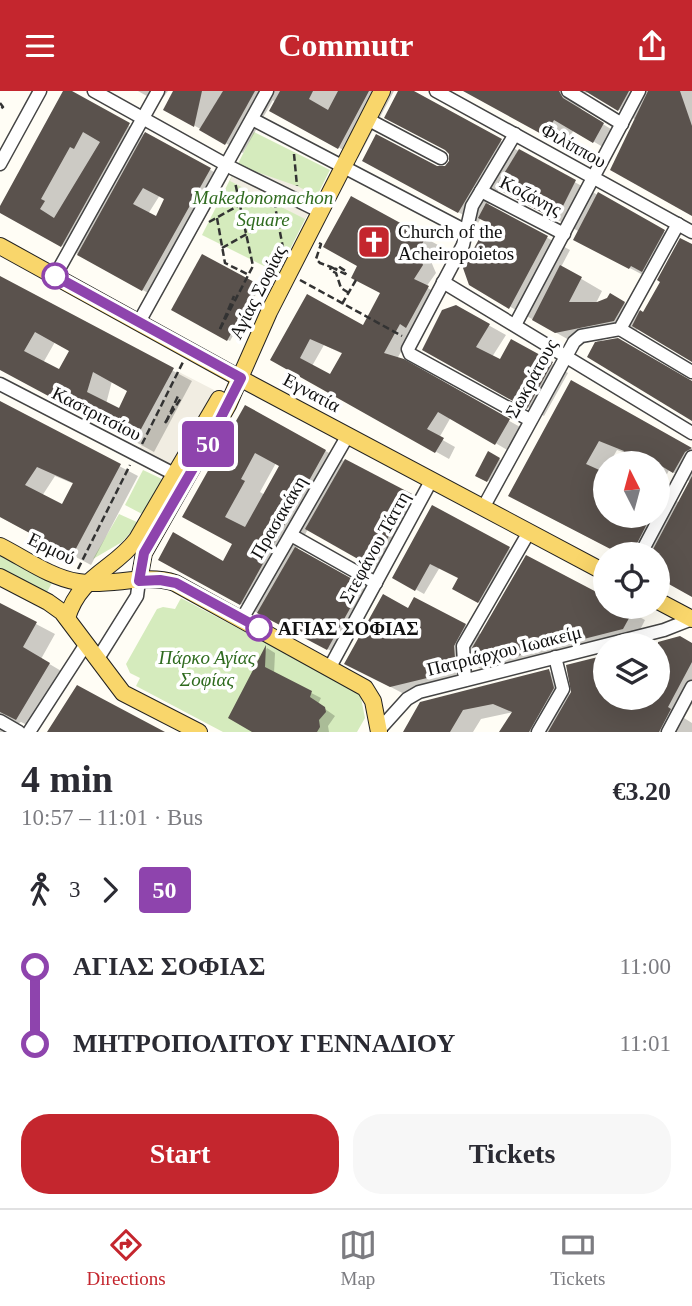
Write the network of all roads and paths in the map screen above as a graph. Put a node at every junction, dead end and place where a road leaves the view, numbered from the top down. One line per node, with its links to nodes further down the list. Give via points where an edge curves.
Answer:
1 (40, 91): 18 (street)
2 (94, 91): 11 (street)
3 (158, 91): 11 (street)
4 (267, 91): 12 (street)
5 (382, 91): 13 (main road, Αγίας Σοφίας)
6 (436, 91): 15 (street, Φιλίππου)
7 (568, 91): 14 (street)
8 (639, 91): 14 (street)
9 (0, 103): 10 (path)
10 (0, 109)
11 (143, 118): 19 (street); 42 (street)
12 (252, 119): 16 (street); 19 (street)
13 (367, 119): 17 (street); 20 (main road, Αγίας Σοφίας)
14 (622, 124): 21 (street)
15 (515, 134): 21 (street, Φιλίππου); 23 (street)
16 (293, 141): 20 (street); 24 (path)
17 (442, 158)
18 (0, 164)
19 (230, 167): 22 (street); 25 (path); 30 (street)
20 (342, 167): 26 (main road, Αγίας Σοφίας); 31 (street)
21 (593, 177): 29 (street, Φιλίππου); 34 (street)
22 (271, 188): 24 (street); 25 (path); 28 (path)
23 (481, 191): 31 (street, via 469,213); 34 (street, Κοζάνης)
24 (299, 201): 26 (street)
25 (240, 204): 27 (path); 33 (path)
26 (321, 212): 41 (main road, Αγίας Σοφίας)
27 (217, 218): 30 (path); 37 (path)
28 (277, 218): 33 (path); 41 (path)
29 (678, 224): 32 (street, Φιλίππου); 50 (street)
30 (191, 231): 48 (street)
31 (466, 232): 44 (street)
32 (692, 232)
33 (246, 234): 37 (path); 40 (path, via 253,266)
34 (564, 234): 49 (street)
35 (318, 242): 38 (path, via 316,259)
36 (0, 246): 42 (main road, Εγνατία)
37 (222, 248): 40 (path, via 225,263)
38 (331, 267): 39 (path); 45 (path, via 341,288)
39 (336, 268)
40 (248, 274): 46 (path, via 220,329)
41 (289, 274): 47 (path); 55 (main road, Αγίας Σοφίας)
42 (55, 276): 48 (main road, Εγνατία)
43 (356, 280): 45 (path)
44 (443, 282): 49 (street); 51 (street)
45 (349, 293): 47 (path)
46 (235, 296)
47 (342, 304): 51 (path)
48 (139, 323): 52 (main road, Εγνατία)
49 (514, 325): 53 (street)
50 (620, 329): 53 (street, Σωκράτους, via 581,337); 54 (street)
51 (409, 346): 58 (street)
52 (189, 350): 55 (main road, Εγνατία); 61 (path)
53 (565, 356): 58 (street, Σωκράτους); 59 (street)
54 (692, 372)
55 (236, 376): 60 (main road, Εγνατία); 63 (main road, Αγίας Σοφίας); 72 (main road, Αγίας Σοφίας, via 209,441 144,553)
56 (0, 384): 61 (street, Καστριτσίου)
57 (180, 397): 57 (path, via 165,423)
58 (530, 420): 65 (street, Σωκράτους)
59 (692, 433)
60 (348, 435): 64 (main road, Εγνατία); 67 (street, Πρασακάκη)
61 (136, 454): 63 (street, Καστριτσίου); 73 (path)
62 (692, 457): 68 (street)
63 (176, 475): 73 (main road, Αγίας Σοφίας, via 132,547)
64 (432, 481): 65 (main road, Εγνατία); 74 (street, Στεφάνου Τάττη)
65 (483, 508): 66 (main road, Εγνατία)
66 (528, 533): 70 (main road, Εγνατία); 83 (street, via 463,646)
67 (291, 535): 74 (street); 77 (street, Πρασακάκη)
68 (647, 542)
69 (0, 545): 73 (main road, Ερμού)
70 (593, 566)
71 (0, 577): 76 (main road, via 48,602)
72 (139, 581): 73 (main road); 77 (main road, via 176,583); 81 (street, Αγίας Σοφίας, via 137,596)
73 (80, 582): 76 (main road, Αγίας Σοφίας)
74 (376, 583): 82 (street, Στεφάνου Τάττη)
75 (670, 607): 78 (main road)
76 (67, 618): 79 (main road)
77 (242, 619): 82 (main road)
78 (692, 619): 80 (street, Πατριάρχου Ιωακείμ)
79 (86, 644): 81 (main road); 88 (street)
80 (555, 657): 83 (street, Πατριάρχου Ιωακείμ); 90 (street, via 563,689)
81 (97, 660): 89 (main road, via 123,692)
82 (330, 667): 86 (main road, via 370,694)
83 (465, 680): 86 (street, Πατριάρχου Ιωακείμ, via 412,695)
84 (692, 687): 91 (street)
85 (0, 721): 87 (street)
86 (378, 731)
87 (19, 732)
88 (29, 732)
89 (199, 732)
90 (538, 732)
91 (668, 732)

